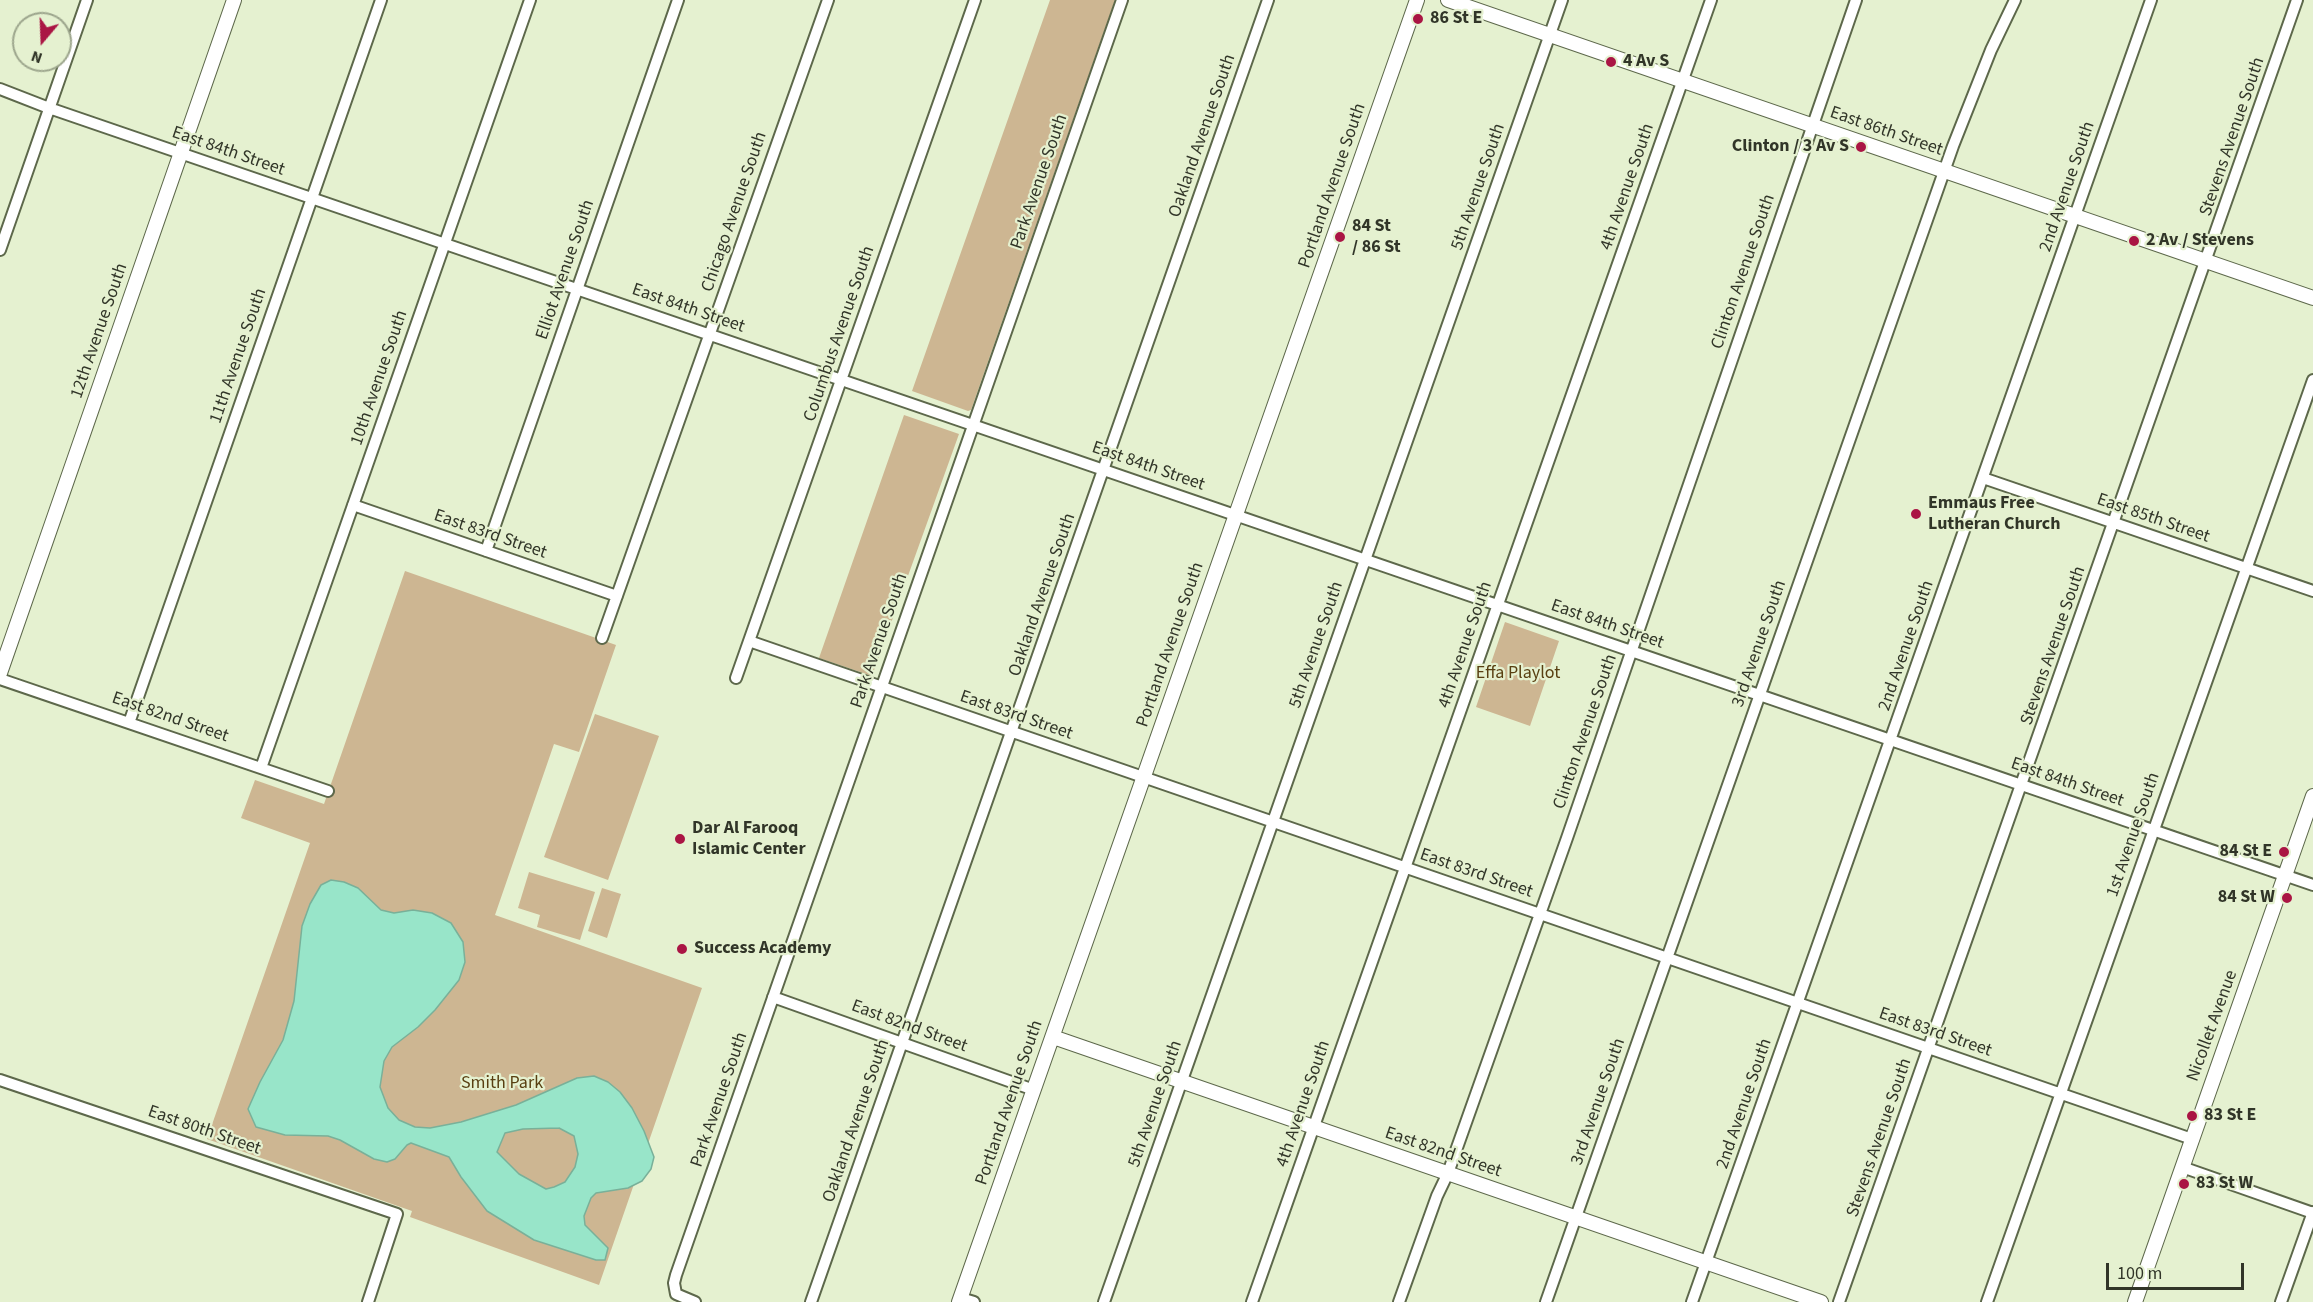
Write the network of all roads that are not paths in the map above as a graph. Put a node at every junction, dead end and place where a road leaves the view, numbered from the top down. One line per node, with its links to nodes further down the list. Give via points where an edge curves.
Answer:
1 (87, 0): 21 (street)
2 (234, 0): 23 (street, 12th Avenue South)
3 (381, 0): 25 (street, 11th Avenue South)
4 (530, 0): 27 (street, 10th Avenue South)
5 (678, 0): 30 (street, Elliot Avenue South)
6 (828, 0): 32 (street, Chicago Avenue South)
7 (975, 0): 33 (street, Columbus Avenue South)
8 (1122, 0): 35 (street, Park Avenue South)
9 (1268, 0): 36 (street, Oakland Avenue South)
10 (1418, 0): 39 (street, Portland Avenue South)
11 (1448, 0): 18 (street, East 86th Street)
12 (1562, 0): 18 (street, 5th Avenue South)
13 (1711, 0): 19 (street, 4th Avenue South)
14 (1856, 0): 22 (street, Clinton Avenue South)
15 (2015, 0): 24 (street, 3rd Avenue South, via 1971,98)
16 (2151, 0): 26 (street, 2nd Avenue South)
17 (2297, 0): 29 (street, Stevens Avenue South)
18 (1550, 35): 19 (street, East 86th Street); 42 (street, 5th Avenue South)
19 (1683, 81): 22 (street, East 86th Street); 46 (street, 4th Avenue South)
20 (0, 88): 21 (street, East 84th Street)
21 (49, 108): 23 (street, East 84th Street); 28 (street)
22 (1812, 125): 24 (street, East 86th Street); 49 (street, Clinton Avenue South)
23 (181, 153): 25 (street, East 84th Street); 50 (street, 12th Avenue South)
24 (1944, 171): 26 (street, East 86th Street); 54 (street, 3rd Avenue South)
25 (312, 198): 27 (street, East 84th Street); 55 (street, 11th Avenue South)
26 (2076, 216): 29 (street, East 86th Street); 37 (street, 2nd Avenue South)
27 (445, 243): 30 (street, East 84th Street); 38 (street, 10th Avenue South)
28 (0, 250)
29 (2207, 261): 31 (street, East 86th Street); 40 (street, Stevens Avenue South)
30 (577, 289): 32 (street, East 84th Street); 41 (street, Elliot Avenue South)
31 (2313, 298)
32 (710, 334): 33 (street, East 84th Street); 45 (street, Chicago Avenue South)
33 (841, 379): 35 (street, East 84th Street); 48 (street, Columbus Avenue South)
34 (2313, 380): 43 (street, 1st Avenue South)
35 (973, 424): 36 (street, East 84th Street); 53 (street, Park Avenue South)
36 (1104, 469): 39 (street, East 84th Street); 56 (street, Oakland Avenue South)
37 (1983, 478): 40 (street, East 85th Street); 57 (street, 2nd Avenue South)
38 (353, 505): 41 (street, East 83rd Street); 58 (street, 10th Avenue South)
39 (1236, 515): 42 (street, East 84th Street); 59 (street, Portland Avenue South)
40 (2114, 524): 43 (street, East 85th Street); 60 (street, Stevens Avenue South)
41 (486, 551): 45 (street, East 83rd Street)
42 (1365, 559): 46 (street, East 84th Street); 63 (street, 5th Avenue South)
43 (2246, 568): 44 (street, East 85th Street); 64 (street, 1st Avenue South)
44 (2313, 591)
45 (616, 596): 47 (street, Chicago Avenue South)
46 (1498, 605): 49 (street, East 84th Street); 65 (street, 4th Avenue South)
47 (602, 638)
48 (749, 641): 51 (street, Columbus Avenue South); 53 (street, East 83rd Street)
49 (1632, 651): 54 (street, East 84th Street); 68 (street, Clinton Avenue South)
50 (0, 673)
51 (736, 678)
52 (0, 679): 55 (street, East 82nd Street)
53 (881, 687): 56 (street, East 83rd Street); 70 (street, Park Avenue South)
54 (1760, 695): 57 (street, East 84th Street); 69 (street, 3rd Avenue South)
55 (129, 723): 58 (street, East 82nd Street)
56 (1012, 732): 59 (street, East 83rd Street); 73 (street, Oakland Avenue South)
57 (1891, 740): 60 (street, East 84th Street); 71 (street, 2nd Avenue South)
58 (261, 768): 61 (street, East 82nd Street)
59 (1144, 777): 63 (street, East 83rd Street); 72 (street, Portland Avenue South)
60 (2022, 785): 64 (street, East 84th Street); 74 (street, Stevens Avenue South)
61 (328, 791)
62 (2313, 796): 66 (street, Nicollet Avenue)
63 (1273, 822): 65 (street, East 83rd Street); 76 (street, 5th Avenue South)
64 (2154, 830): 66 (street, East 84th Street); 78 (street, 1st Avenue South)
65 (1405, 867): 68 (street, East 83rd Street); 79 (street, 4th Avenue South)
66 (2285, 875): 67 (street, East 84th Street); 80 (street, Nicollet Avenue)
67 (2313, 885)
68 (1540, 914): 69 (street, East 83rd Street); 82 (street, Clinton Avenue South)
69 (1667, 958): 71 (street, East 83rd Street); 84 (street, 3rd Avenue South)
70 (773, 997): 73 (street, East 82nd Street); 88 (street, Park Avenue South, via 676,1275 676,1294)
71 (1798, 1003): 74 (street, East 83rd Street); 85 (street, 2nd Avenue South)
72 (1053, 1037): 76 (street, East 82nd Street); 77 (street, Portland Avenue South)
73 (901, 1044): 77 (street, East 82nd Street); 89 (street, Oakland Avenue South)
74 (1929, 1048): 78 (street, East 83rd Street); 96 (street, Stevens Avenue South)
75 (0, 1080): 87 (street, East 80th Street, via 397,1214)
76 (1181, 1082): 79 (street, East 82nd Street); 90 (street, 5th Avenue South)
77 (1034, 1090): 86 (street, Portland Avenue South)
78 (2060, 1094): 80 (street, East 83rd Street); 97 (street, 1st Avenue South)
79 (1313, 1127): 82 (street, East 82nd Street); 91 (street, 4th Avenue South)
80 (2192, 1139): 81 (street, Nicollet Avenue)
81 (2182, 1167): 83 (street); 98 (street, Nicollet Avenue)
82 (1448, 1173): 84 (street, East 82nd Street); 92 (street, Clinton Avenue South)
83 (2313, 1213): 99 (street)
84 (1576, 1218): 85 (street, East 82nd Street); 93 (street, 3rd Avenue South)
85 (1706, 1262): 94 (street, 2nd Avenue South); 95 (street, East 82nd Street)
86 (965, 1300)
87 (368, 1302)
88 (695, 1302)
89 (811, 1302)
90 (1104, 1302)
91 (1252, 1302)
92 (1399, 1302)
93 (1546, 1302)
94 (1692, 1302)
95 (1821, 1302)
96 (1839, 1302)
97 (1987, 1302)
98 (2134, 1302)
99 (2281, 1302)

